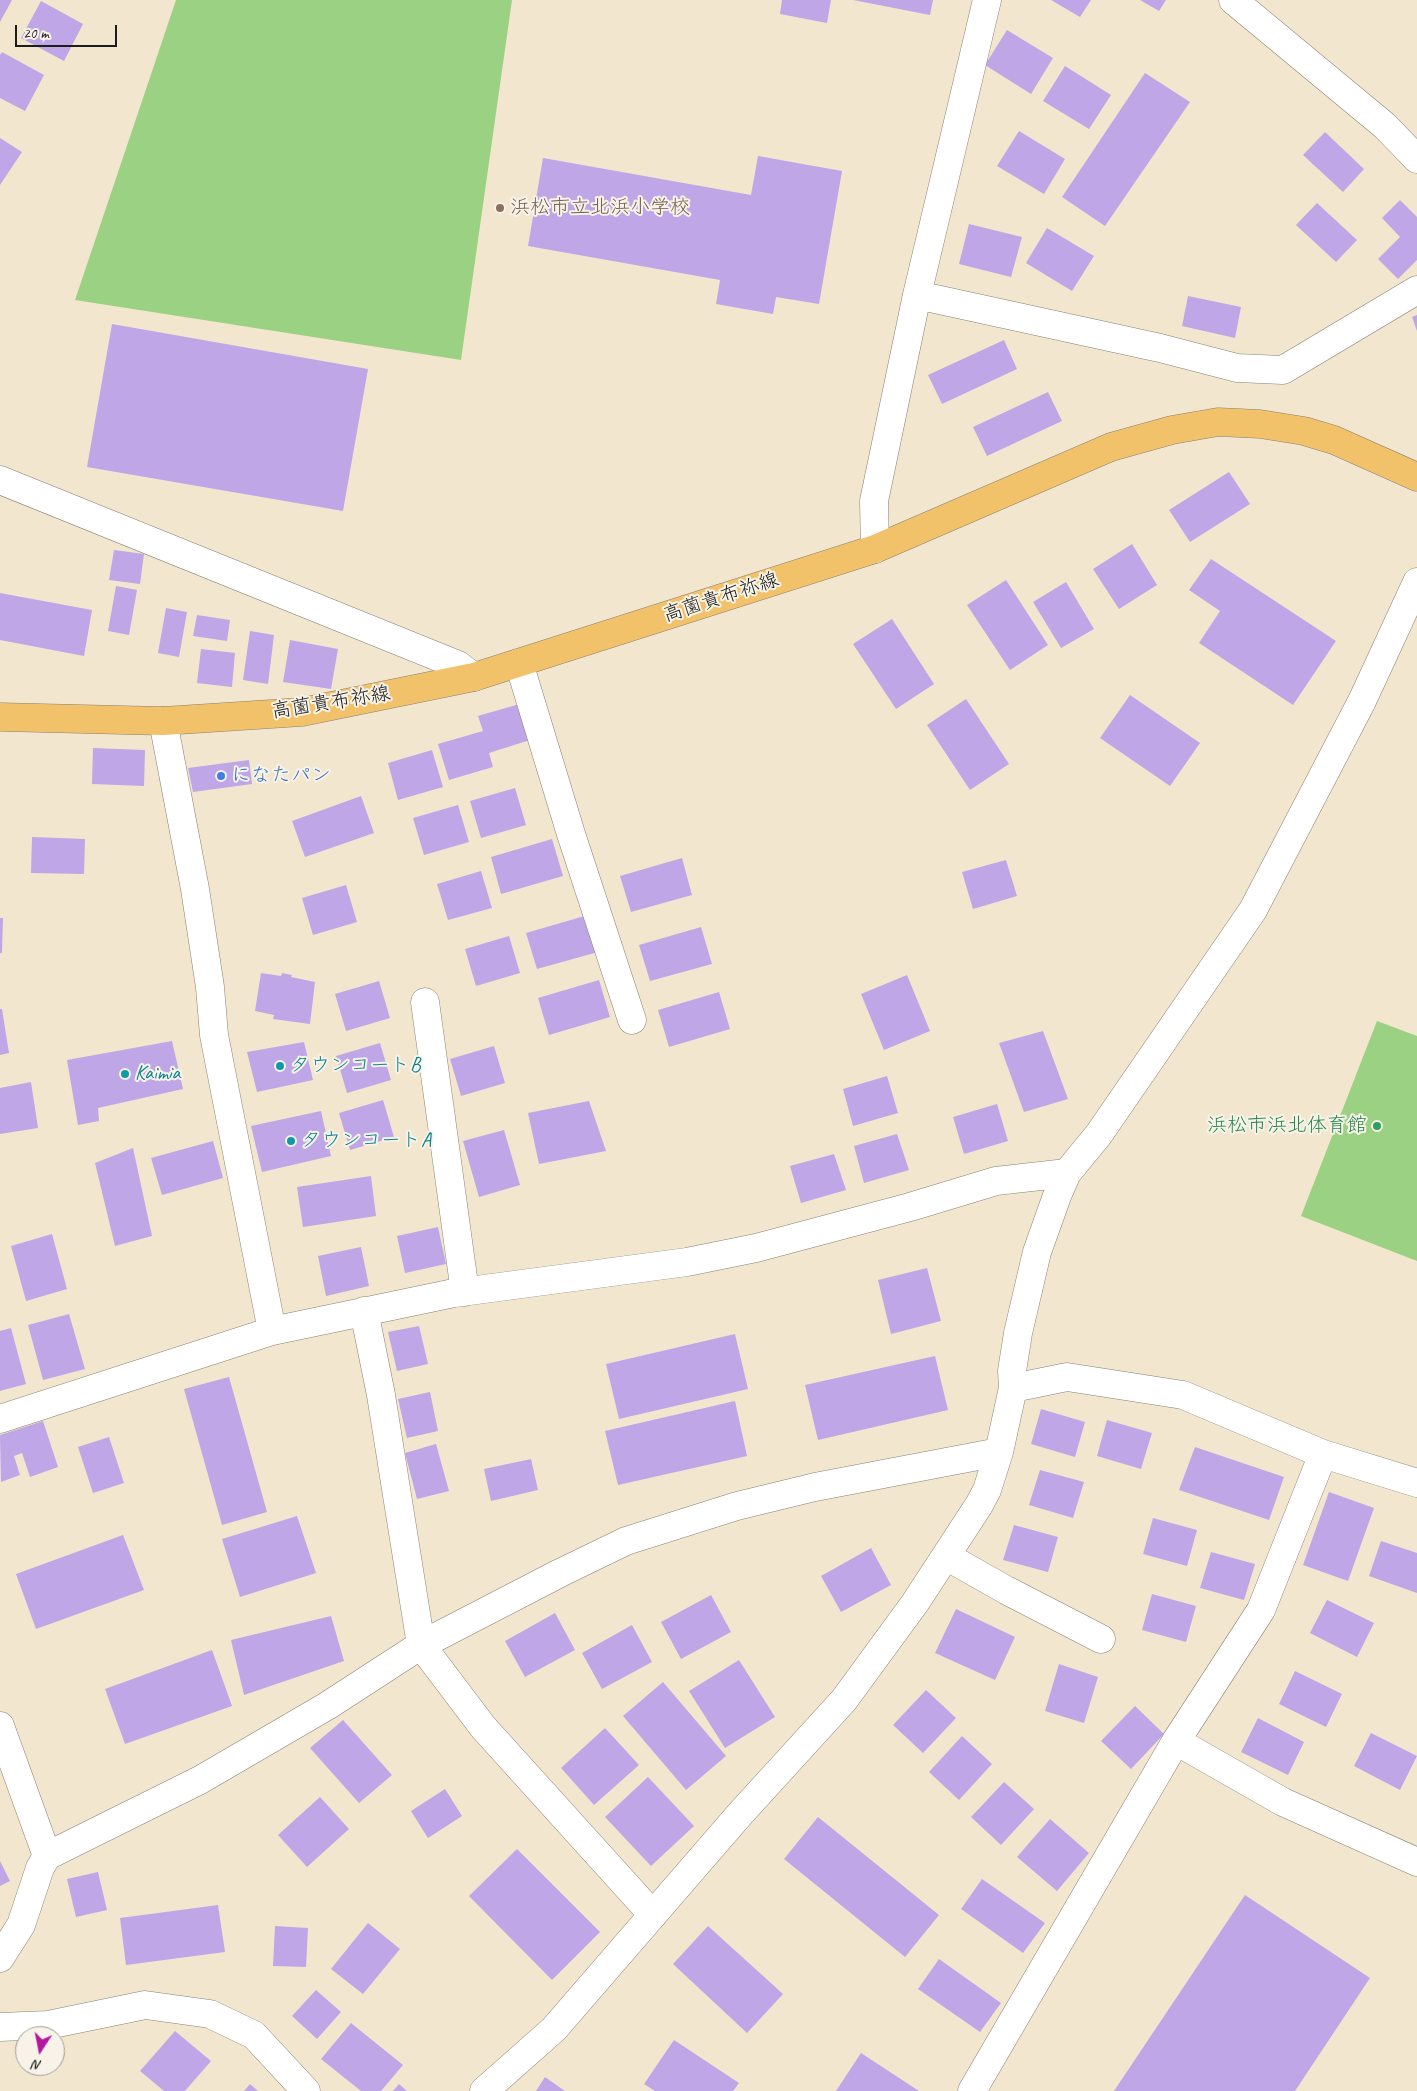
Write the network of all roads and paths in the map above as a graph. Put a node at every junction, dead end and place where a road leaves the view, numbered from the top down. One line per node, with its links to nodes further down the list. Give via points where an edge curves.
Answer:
1 (987, 0): 5 (street)
2 (1233, 0): 3 (street, via 1385,126)
3 (1417, 159)
4 (1417, 290): 5 (street, via 1283,370 1237,368)
5 (917, 295): 8 (street, via 874,500)
6 (1417, 477): 8 (main road, 高薗貴布祢線, via 1334,440 1304,431 1218,422 1172,430 1111,447)
7 (0, 480): 11 (street, via 458,665)
8 (875, 549): 10 (main road, 高薗貴布祢線)
9 (1417, 582): 16 (street, via 1362,701 1253,910 1099,1134)
10 (519, 663): 11 (main road, 高薗貴布祢線); 15 (street)
11 (474, 677): 13 (main road, 高薗貴布祢線, via 302,712)
12 (0, 718): 13 (main road, 高薗貴布祢線)
13 (164, 721): 19 (street, via 195,889 214,1035)
14 (424, 1002): 17 (street)
15 (632, 1020)
16 (1068, 1173): 17 (street, via 996,1181 756,1248 687,1262); 20 (street, via 1037,1252 1018,1333 1012,1371)
17 (465, 1292): 18 (street)
18 (364, 1311): 19 (street); 27 (street, via 381,1395)
19 (272, 1331): 21 (street)
20 (1013, 1388): 22 (street); 23 (street, via 1067,1377 1183,1396)
21 (0, 1420)
22 (999, 1452): 25 (street, via 987,1490); 27 (street, via 815,1487 664,1528 626,1541)
23 (1323, 1454): 24 (street); 29 (street, via 1261,1610)
24 (1417, 1483)
25 (946, 1556): 26 (street); 32 (street, via 844,1700)
26 (1101, 1639)
27 (421, 1645): 30 (street, via 327,1706 200,1780); 32 (street, via 483,1727)
28 (0, 1726): 30 (street)
29 (1176, 1741): 31 (street, via 1283,1802); 37 (street)
30 (47, 1856): 33 (street, via 21,1925)
31 (1417, 1862)
32 (653, 1915): 36 (street, via 554,2029)
33 (0, 1958)
34 (0, 2027): 35 (street, via 48,2025 145,2005 210,2014 254,2034)
35 (306, 2091)
36 (484, 2091)
37 (972, 2091)

